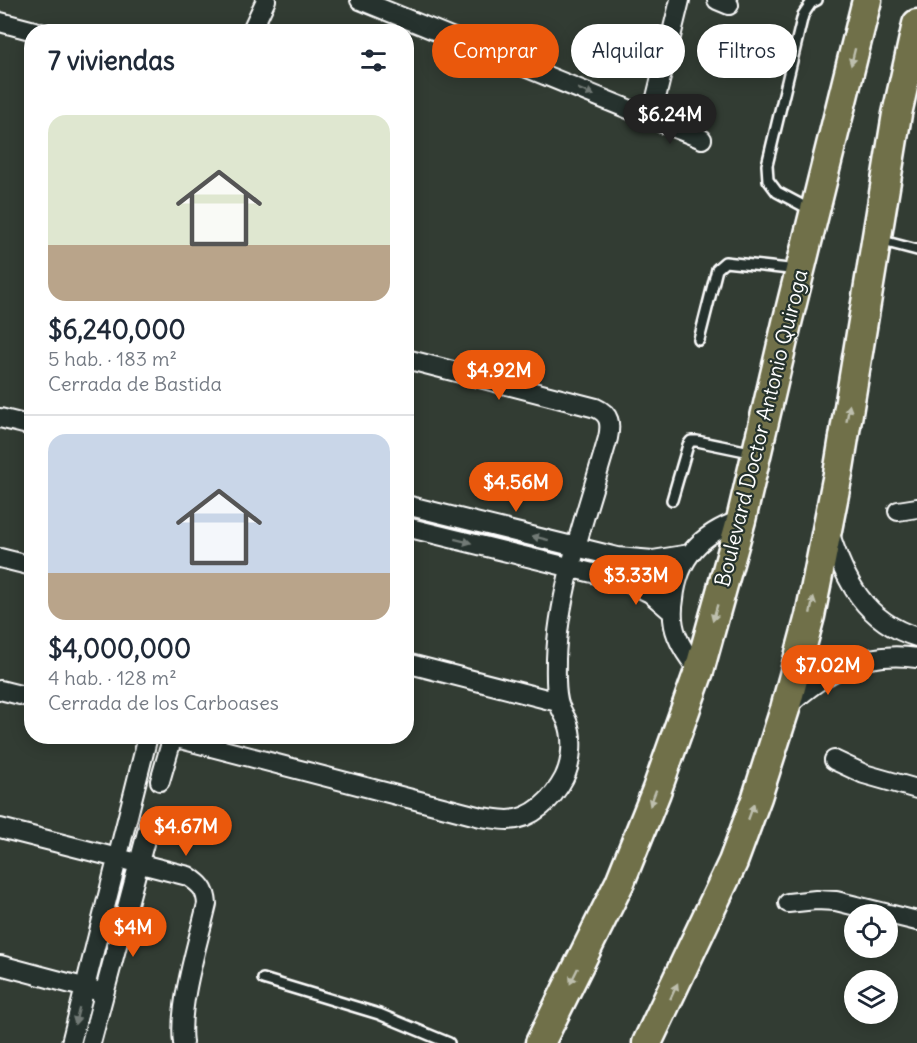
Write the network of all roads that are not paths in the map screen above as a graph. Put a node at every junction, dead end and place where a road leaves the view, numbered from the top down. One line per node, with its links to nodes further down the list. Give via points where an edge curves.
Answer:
1 (266, 0): 8 (street)
2 (360, 0): 6 (street)
3 (680, 0): 11 (street)
4 (817, 0): 13 (lane, via 804,15 767,165 768,180 777,192)
5 (867, 0): 13 (main road, Boulevard Doctor Antonio Quiroga, one-way to 13)
6 (398, 7): 11 (street, one-way to 11)
7 (0, 22): 10 (street)
8 (255, 24)
9 (917, 24): 14 (main road)
10 (24, 28)
11 (651, 118): 12 (street)
12 (702, 139)
13 (814, 212): 16 (main road, Boulevard Doctor Antonio Quiroga)
14 (875, 239): 15 (lane); 28 (main road, one-way to 14)
15 (917, 250)
16 (800, 271): 17 (lane, via 725,262 717,269); 21 (main road, Boulevard Doctor Antonio Quiroga)
17 (699, 340)
18 (414, 361): 29 (street, via 603,411 610,424 609,438)
19 (0, 418): 20 (street)
20 (24, 424)
21 (757, 454): 22 (lane, via 692,441); 26 (main road, Boulevard Doctor Antonio Quiroga)
22 (672, 500)
23 (414, 507): 29 (street, one-way to 23)
24 (917, 508): 25 (street)
25 (898, 511)
26 (741, 520): 30 (street, via 712,532); 40 (main road, Boulevard Doctor Antonio Quiroga, one-way to 40)
27 (414, 528): 33 (street, one-way to 33)
28 (828, 530): 35 (street, via 857,594 871,613); 44 (main road, one-way to 28)
29 (577, 547): 30 (street, via 635,560); 33 (street)
30 (690, 554): 34 (street, via 676,581)
31 (0, 558): 32 (street)
32 (24, 564)
33 (571, 569): 34 (street, via 638,586); 43 (street, via 556,657)
34 (672, 612): 40 (street, via 685,654)
35 (889, 626): 36 (street); 37 (street)
36 (917, 637)
37 (882, 656): 38 (street); 44 (street, via 831,673)
38 (917, 658)
39 (414, 665): 43 (street)
40 (699, 671): 65 (main road, Boulevard Doctor Antonio Quiroga, one-way to 65, via 620,882)
41 (0, 690): 42 (street)
42 (24, 696)
43 (558, 702): 47 (street, via 571,740 565,777 547,803 524,817 508,820)
44 (785, 709): 66 (main road, one-way to 44, via 733,862)
45 (146, 744): 53 (street)
46 (171, 744): 49 (street)
47 (200, 744)
48 (834, 760): 50 (street, via 864,774)
49 (160, 781)
50 (917, 789)
51 (150, 821): 54 (street)
52 (0, 828): 53 (street)
53 (116, 857): 54 (street); 59 (street)
54 (139, 863): 60 (street); 63 (street, via 188,876 206,892 207,904 185,1001)
55 (788, 903): 56 (street, via 836,901)
56 (917, 921)
57 (0, 965): 59 (street)
58 (263, 980): 64 (lane, via 379,1014)
59 (84, 987): 60 (street); 61 (street, one-way to 61)
60 (105, 993): 62 (street)
61 (71, 1043)
62 (91, 1043)
63 (183, 1043)
64 (449, 1043)
65 (540, 1043)
66 (647, 1043)

